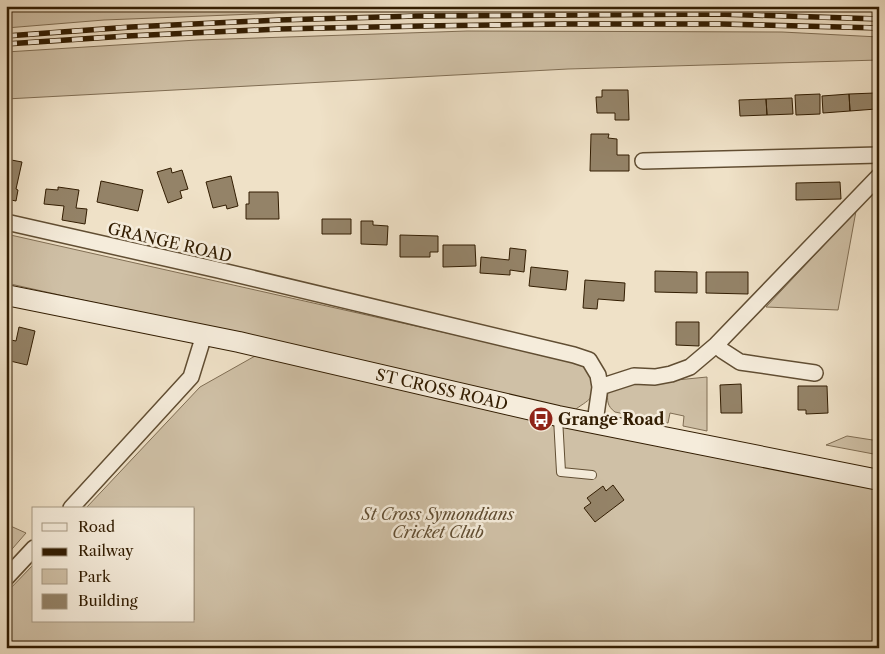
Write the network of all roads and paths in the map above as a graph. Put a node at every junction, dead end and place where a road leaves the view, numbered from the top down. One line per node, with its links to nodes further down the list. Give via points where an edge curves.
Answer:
1 (879, 155): 2 (street)
2 (643, 161)
3 (879, 176): 7 (street)
4 (6, 222): 9 (street, GRANGE ROAD, via 574,355 589,360 598,375)
5 (6, 295): 6 (main road, ST CROSS ROAD)
6 (204, 335): 10 (main road, ST CROSS ROAD); 14 (street, via 191,377)
7 (716, 346): 8 (street, via 740,362); 9 (street, via 690,366 671,374 634,376)
8 (815, 373)
9 (600, 387): 11 (street, GRANGE ROAD)
10 (558, 416): 11 (main road, ST CROSS ROAD); 12 (lane, via 561,472)
11 (595, 422): 13 (main road, ST CROSS ROAD)
12 (592, 475)
13 (879, 480)
14 (72, 507)
15 (32, 550): 16 (street)
16 (6, 578)

